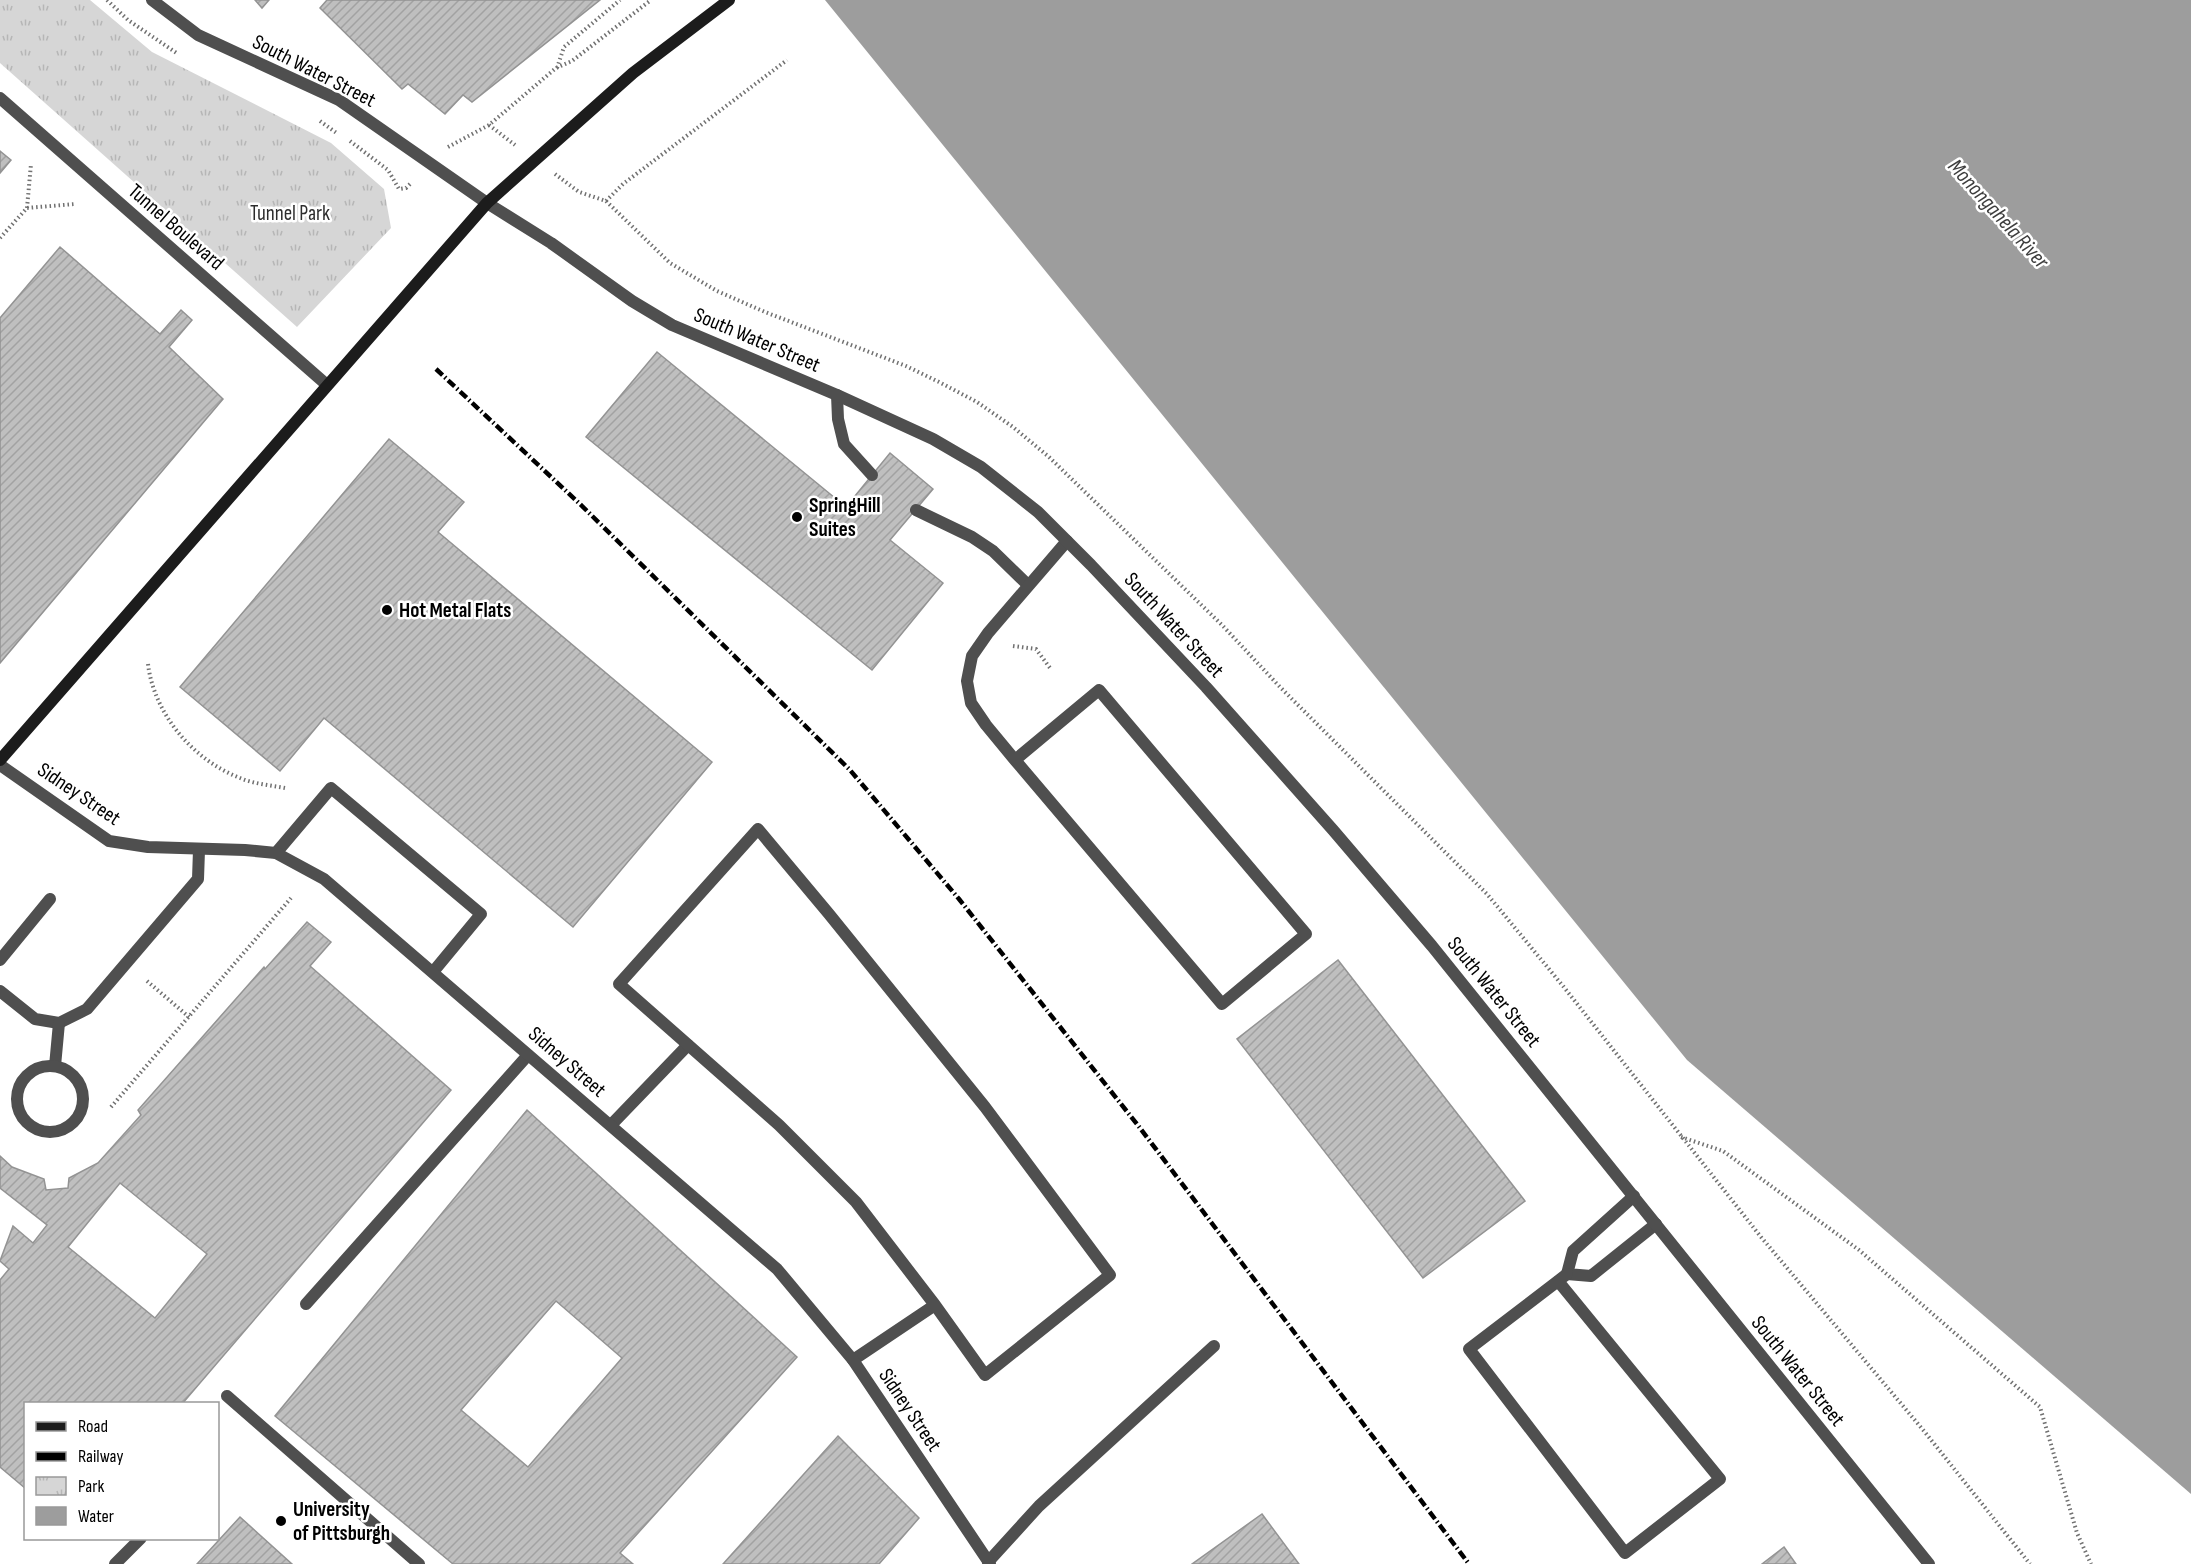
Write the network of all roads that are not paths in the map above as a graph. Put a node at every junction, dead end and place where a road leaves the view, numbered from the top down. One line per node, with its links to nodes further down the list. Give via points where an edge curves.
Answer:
1 (152, 0): 4 (street, South Water Street, via 198,35 339,100)
2 (729, 0): 4 (main road, via 633,73)
3 (0, 98): 5 (street, Tunnel Boulevard)
4 (487, 203): 5 (main road); 6 (street, South Water Street, via 672,325)
5 (327, 385): 11 (main road)
6 (837, 395): 7 (street, via 844,444); 9 (street, South Water Street, via 933,439 981,467 1038,512)
7 (872, 476)
8 (916, 510): 10 (street, via 972,537)
9 (1067, 541): 10 (street); 25 (street, South Water Street, via 1206,687 1333,830)
10 (1029, 585): 12 (street, via 972,656 967,681 971,704)
11 (0, 760)
12 (1015, 760): 12 (street, via 1222,1004 1306,934 1099,690)
13 (0, 765): 14 (street, Sidney Street, via 110,841 148,848)
14 (199, 850): 15 (street, Sidney Street); 20 (street, via 198,879 87,1009)
15 (276, 853): 18 (street, Sidney Street, via 324,879); 18 (street, via 331,788 481,914)
16 (50, 899): 17 (street)
17 (0, 960)
18 (433, 972): 22 (street, Sidney Street)
19 (0, 991): 20 (street, via 36,1019)
20 (59, 1023): 23 (street)
21 (688, 1046): 24 (street); 29 (street, via 779,1125 856,1202); 29 (street, via 619,984 758,829 985,1107 1110,1275 985,1375)
22 (528, 1055): 24 (street, Sidney Street); 28 (street)
23 (55, 1066): 23 (street, via 76,1078 83,1104 79,1117 69,1127 42,1132 22,1117 17,1093 31,1072)
24 (611, 1125): 31 (street, Sidney Street, via 777,1269)
25 (1634, 1196): 26 (street, South Water Street); 27 (street, via 1573,1251)
26 (1656, 1224): 27 (street, via 1591,1276); 37 (street, South Water Street)
27 (1562, 1277): 27 (street, via 1469,1349 1625,1553 1720,1479)
28 (306, 1304)
29 (935, 1305): 31 (street)
30 (1214, 1346): 34 (street, via 1039,1506)
31 (853, 1360): 34 (street, Sidney Street)
32 (227, 1396): 36 (street)
33 (140, 1540): 35 (street)
34 (988, 1563)
35 (115, 1564)
36 (419, 1564)
37 (1929, 1564)

